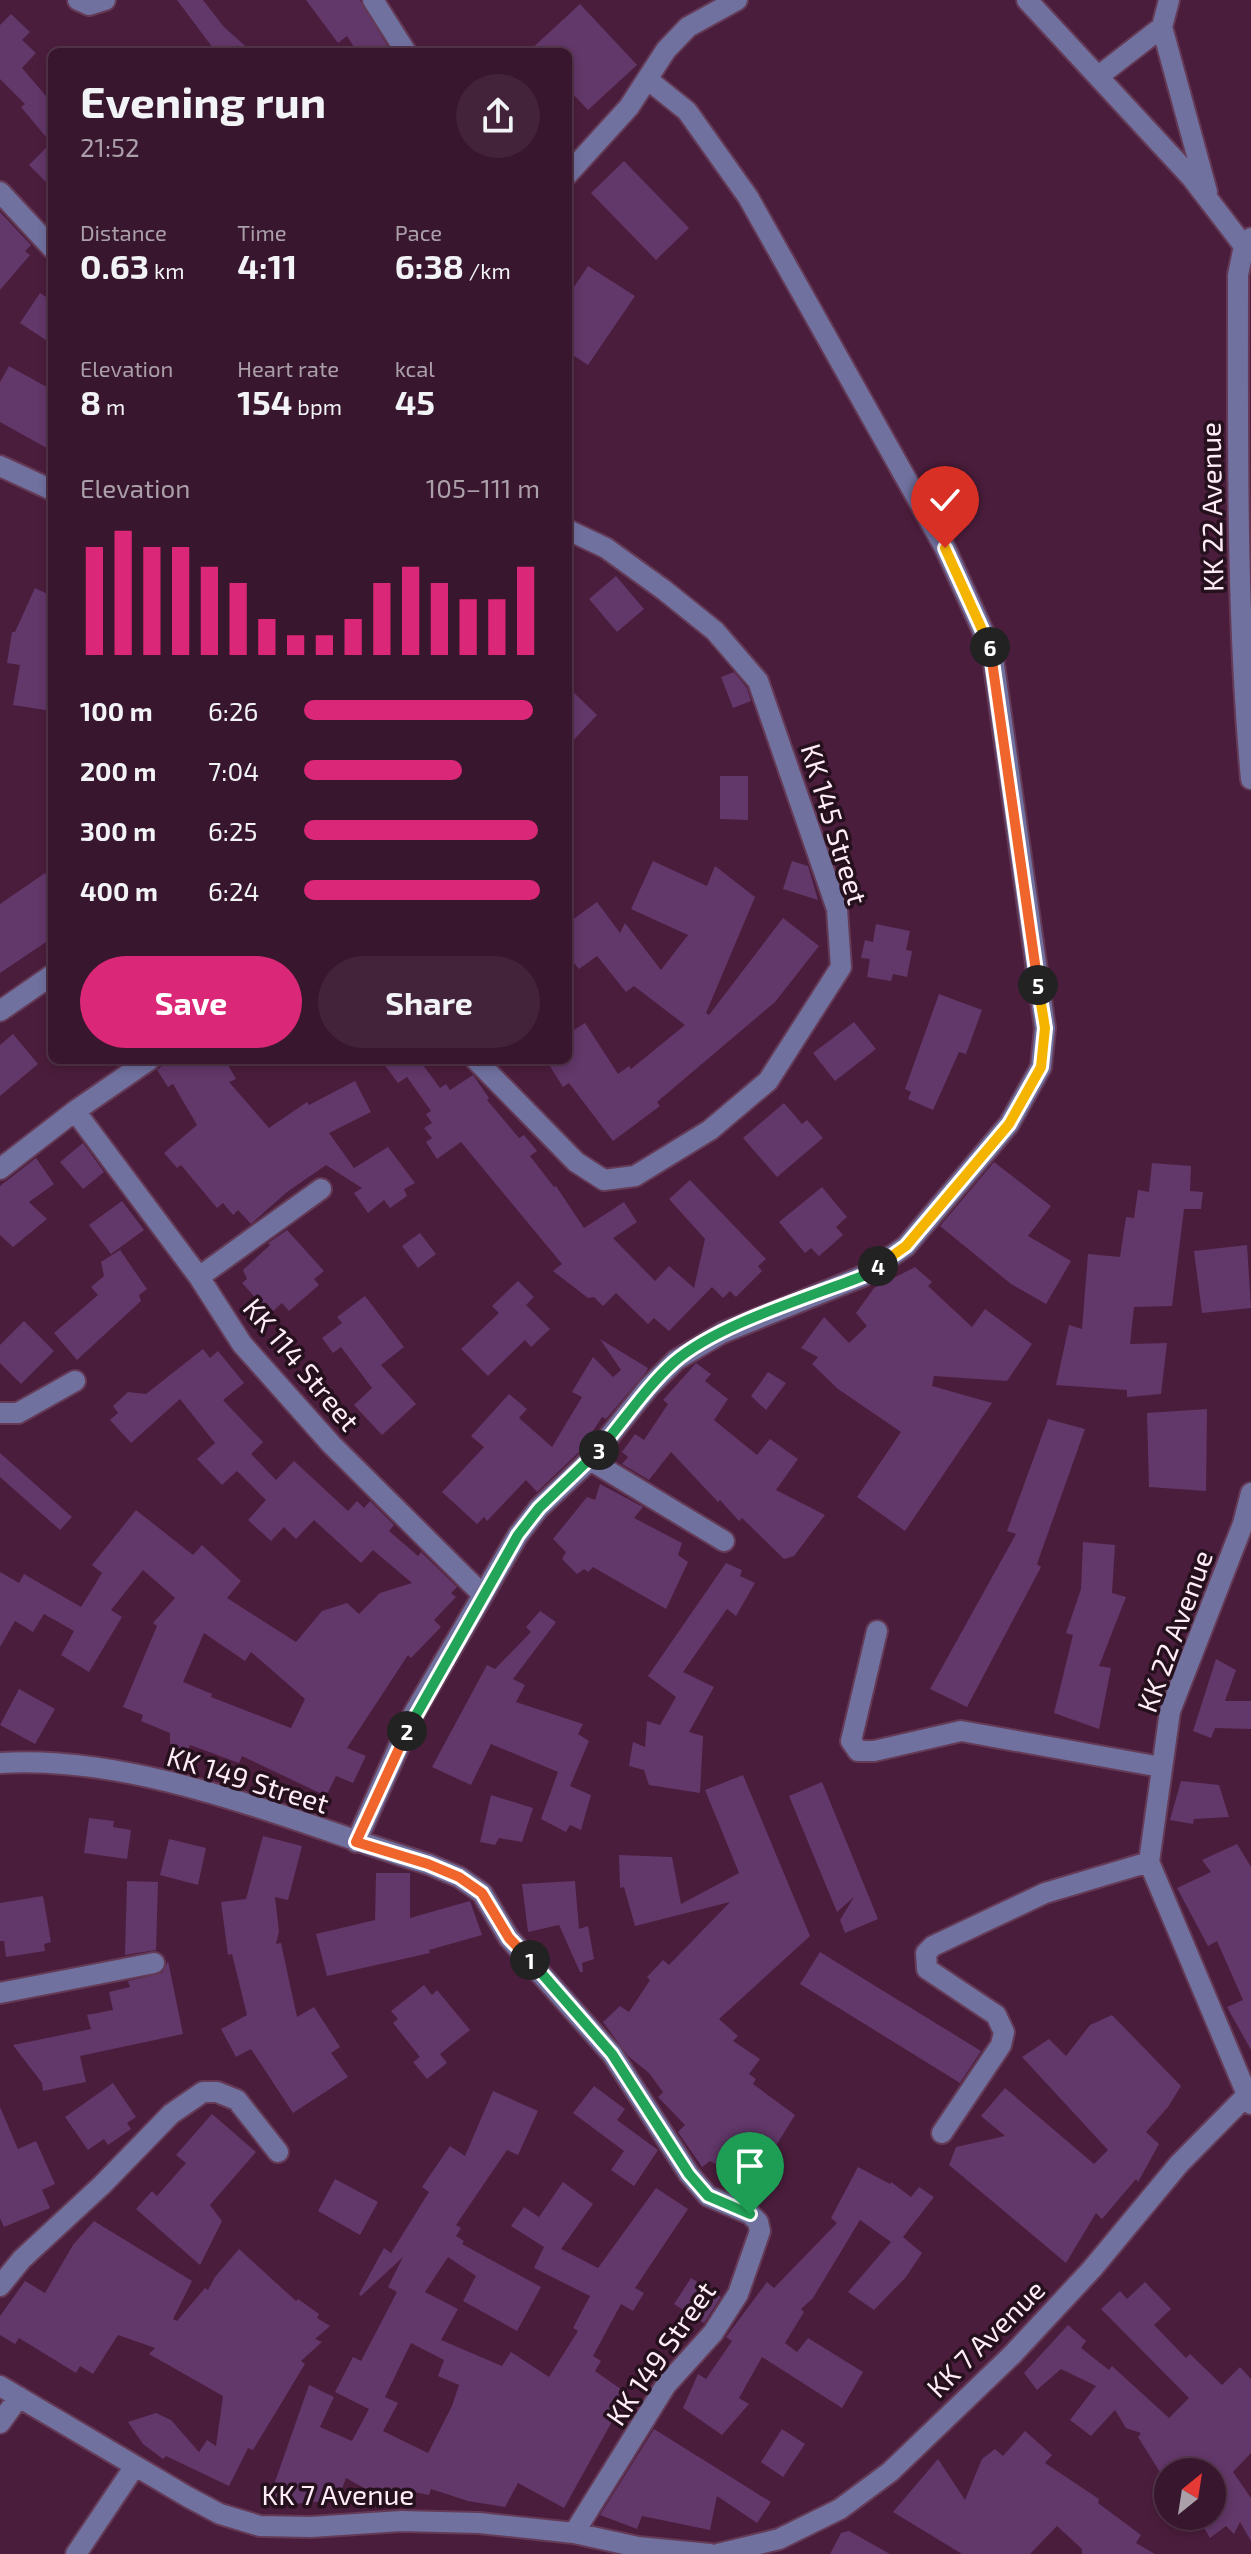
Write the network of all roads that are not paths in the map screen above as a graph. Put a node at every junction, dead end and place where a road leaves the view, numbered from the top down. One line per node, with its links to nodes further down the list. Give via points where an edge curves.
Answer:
1 (78, 0): 2 (street, via 89,5)
2 (105, 0)
3 (373, 0): 8 (street)
4 (737, 0): 10 (street, via 688,27)
5 (1027, 0): 9 (street)
6 (1169, 0): 7 (street)
7 (1162, 27): 9 (street); 13 (street)
8 (403, 48)
9 (1100, 75): 13 (street)
10 (647, 79): 11 (street); 30 (street, via 687,111 748,197 945,548 992,651 1045,1028 1041,1067 1009,1124 906,1246 863,1276 722,1333 676,1360)
11 (572, 170)
12 (0, 192): 15 (street)
13 (1209, 200): 14 (street)
14 (1248, 242): 19 (street, KK 22 Avenue, via 1238,275 1237,515)
15 (48, 244)
16 (0, 466): 17 (street)
17 (48, 488)
18 (572, 532): 23 (street, KK 145 Street, via 606,548 664,590 715,631 758,681 837,909 841,967 768,1081 710,1130 635,1176 604,1180 576,1162)
19 (1251, 779)
20 (48, 978): 21 (street)
21 (0, 1011)
22 (143, 1064): 24 (street)
23 (480, 1064)
24 (75, 1111): 25 (street); 27 (street, KK 114 Street)
25 (0, 1169)
26 (321, 1189): 27 (street)
27 (199, 1277): 33 (street, KK 114 Street, via 242,1344 331,1444)
28 (75, 1381): 29 (street, via 18,1413)
29 (0, 1413)
30 (590, 1460): 32 (street); 33 (street, via 539,1508)
31 (1251, 1493): 36 (street, KK 22 Avenue, via 1170,1711)
32 (724, 1541)
33 (482, 1594): 37 (street, via 414,1713)
34 (877, 1631): 36 (street, via 851,1741 858,1751 961,1731)
35 (0, 1763): 37 (street, KK 149 Street, via 58,1763 193,1786)
36 (1161, 1767): 38 (street, KK 22 Avenue)
37 (356, 1842): 49 (street, KK 149 Street, via 428,1864 482,1893 509,1938 612,2054 689,2174 708,2196 758,2222 760,2231 738,2294 713,2333 666,2385)
38 (1149, 1862): 41 (street, KK 22 Avenue); 42 (street, via 1045,1893 926,1953 927,1969 996,2015 1004,2032 1001,2045)
39 (154, 1963): 40 (street)
40 (0, 1993)
41 (1250, 2098): 53 (street, KK 7 Avenue, via 1179,2164 1012,2355 890,2472 840,2509 779,2539)
42 (942, 2133)
43 (278, 2152): 44 (street, via 237,2100 203,2092 171,2114)
44 (0, 2286)
45 (0, 2386): 46 (street, KK 7 Avenue)
46 (19, 2397): 47 (street); 48 (street, KK 7 Avenue)
47 (0, 2423)
48 (135, 2466): 49 (street, KK 7 Avenue, via 220,2514 260,2526 401,2521); 51 (street)
49 (574, 2533): 50 (street, KK 7 Avenue)
50 (637, 2551): 52 (street, KK 7 Avenue)
51 (76, 2554)
52 (710, 2554)
53 (718, 2554)

